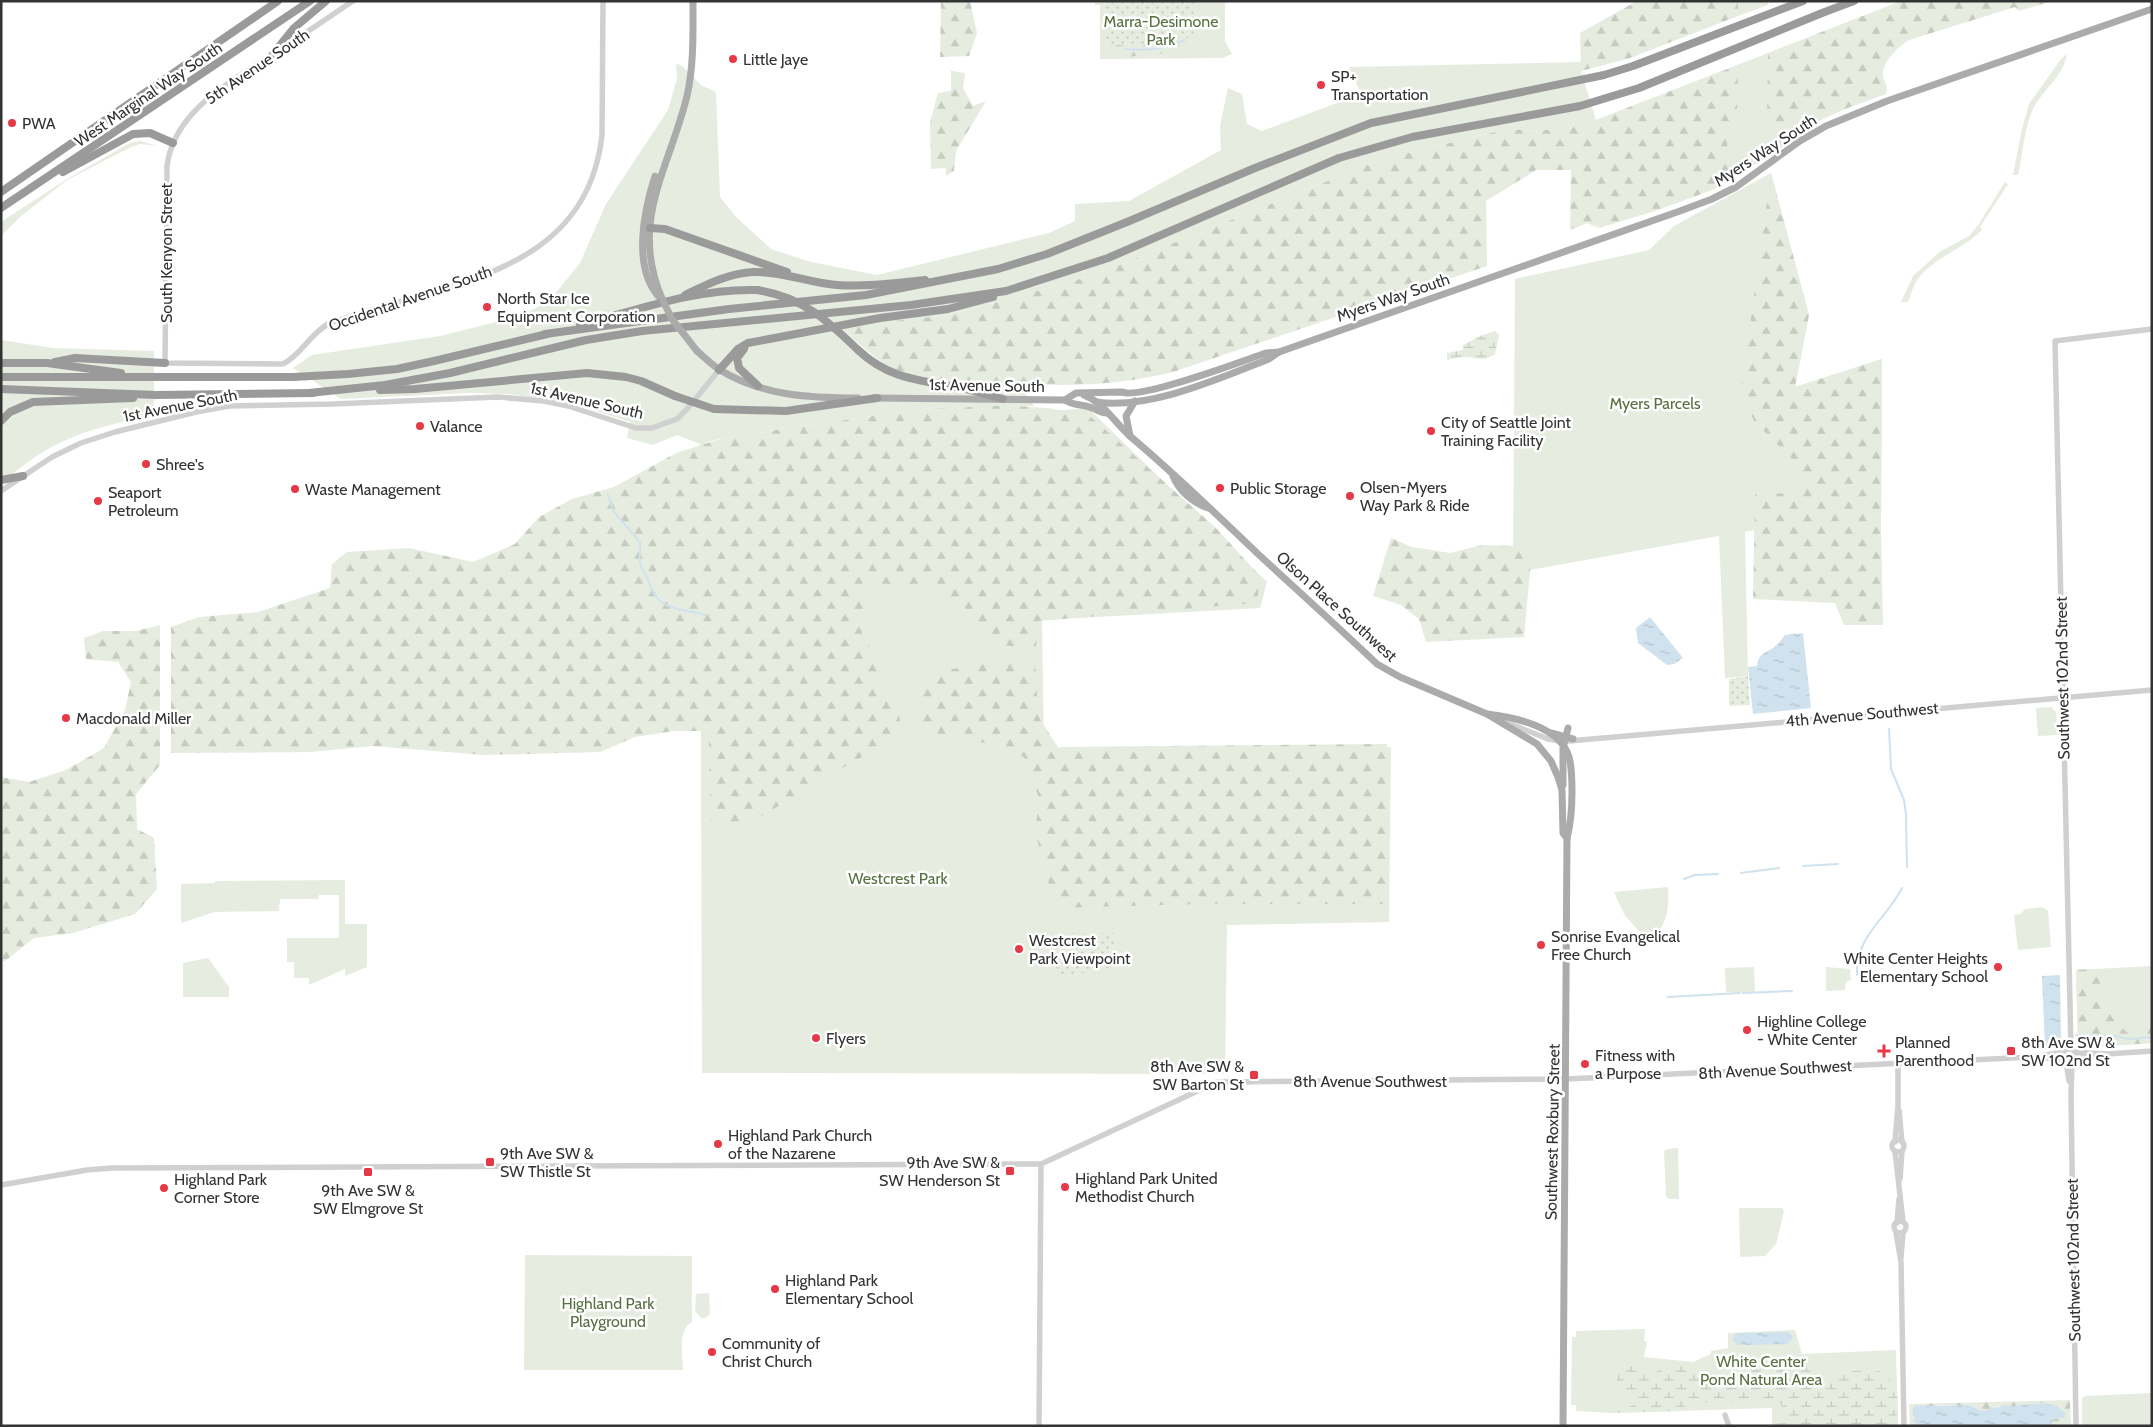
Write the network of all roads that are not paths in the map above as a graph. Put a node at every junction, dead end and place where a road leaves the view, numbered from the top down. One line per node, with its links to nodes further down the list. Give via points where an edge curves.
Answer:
1 (278, 1): 14 (highway, West Marginal Way South)
2 (310, 1): 13 (highway, West Marginal Way South)
3 (326, 1): 10 (highway, via 294,28)
4 (353, 1): 10 (street, 5th Avenue South)
5 (603, 1): 30 (street, Occidental Avenue South, via 602,135 595,172 581,204 539,248 518,261 461,282 328,324 283,364)
6 (693, 1): 11 (main road, via 690,76)
7 (1803, 1): 17 (highway, via 1604,75 1405,114 1347,131 1047,254 998,269)
8 (1854, 1): 19 (highway, via 1609,98 1412,137 1339,158 1108,258)
9 (2152, 9): 25 (main road, Myers Way South, via 1901,96 1826,126 1712,200)
10 (273, 54): 12 (street, 5th Avenue South, via 204,102 188,117)
11 (675, 133): 16 (main road, via 654,196); 21 (main road, via 667,143 646,207 643,237 648,277 653,291)
12 (173, 143): 13 (highway, via 150,134 133,134); 30 (street, South Kenyon Street, via 166,166)
13 (41, 183): 15 (highway, West Marginal Way South)
14 (1, 192)
15 (1, 208)
16 (650, 228): 18 (highway, via 665,229); 21 (main road, via 651,260)
17 (952, 278): 18 (highway, via 859,286); 23 (highway, via 866,295 729,309)
18 (810, 280): 20 (highway, via 763,272 743,273)
19 (1006, 291): 24 (highway, via 948,309); 36 (highway, via 911,305 642,332 577,342 385,386)
20 (673, 300): 23 (highway); 41 (highway, bridge, via 730,290 757,290 784,296 813,310 876,365 901,377)
21 (663, 302): 31 (main road, bridge, via 696,351)
22 (2152, 329): 52 (street, Southwest 102nd Street, via 2055,341)
23 (545, 334): 32 (highway, via 434,361 348,374)
24 (748, 343): 31 (highway); 34 (highway, via 739,355 738,364)
25 (1279, 352): 38 (main road, Myers Way South, via 1266,353 1174,384); 43 (main road, Myers Way South, via 1269,359 1192,388)
26 (1, 357): 28 (highway)
27 (1, 363): 28 (highway)
28 (20, 363): 29 (highway)
29 (47, 363): 30 (highway, via 75,358); 32 (highway)
30 (165, 363)
31 (719, 370): 34 (main road, 1st Avenue South); 48 (street, 1st Avenue South, via 677,419 652,428 636,428 544,401 498,397 230,406 98,437 52,457)
32 (148, 376): 33 (highway)
33 (1, 377)
34 (758, 386): 40 (main road, 1st Avenue South, via 772,392 804,397)
35 (1, 389): 39 (highway)
36 (309, 393): 39 (highway); 40 (highway, bridge, via 415,389 586,373 641,381 714,409 786,410)
37 (1076, 393): 38 (main road, Myers Way South); 42 (main road); 44 (main road, Olson Place Southwest)
38 (1126, 394): 44 (main road)
39 (156, 395): 46 (highway, via 152,398 33,402 10,412)
40 (877, 398): 41 (main road, 1st Avenue South)
41 (1003, 399): 42 (main road, 1st Avenue South)
42 (1068, 401): 44 (main road, Myers Way South); 45 (main road, Olson Place Southwest)
43 (1134, 401): 44 (main road, Myers Way South); 47 (main road, via 1126,416)
44 (1100, 403): 45 (main road, Olson Place Southwest)
45 (1107, 413): 47 (main road, Olson Place Southwest)
46 (1, 422)
47 (1130, 436): 53 (main road, Olson Place Southwest, via 1173,475 1177,485 1188,496 1211,509 1377,664)
48 (23, 476): 49 (highway); 50 (street, 1st Avenue South)
49 (1, 480)
50 (1, 491)
51 (2152, 690): 52 (street, 4th Avenue Southwest)
52 (2062, 697): 55 (street, 4th Avenue Southwest); 60 (street, Southwest 102nd Street)
53 (1487, 714): 55 (street, via 1548,739); 55 (main road, Olson Place Southwest, via 1513,717); 57 (main road, Olson Place Southwest, via 1537,744)
54 (1568, 728): 55 (main road)
55 (1565, 741): 56 (main road, Olson Place Southwest); 58 (main road)
56 (1569, 755): 59 (main road, Southwest Roxbury Street, via 1572,795)
57 (1551, 760): 58 (main road, Southwest Roxbury Street)
58 (1562, 790): 59 (main road, Southwest Roxbury Street)
59 (1567, 838): 66 (main road, Southwest Roxbury Street)
60 (2069, 1050): 62 (street, 8th Avenue Southwest); 63 (street, 8th Avenue Southwest); 64 (street); 64 (street)
61 (2152, 1051): 62 (street, 8th Avenue Southwest)
62 (2107, 1054): 64 (street, 8th Avenue Southwest)
63 (2033, 1057): 64 (street, 8th Avenue Southwest); 65 (street, 8th Avenue Southwest)
64 (2069, 1061): 80 (street, Southwest 102nd Street)
65 (1898, 1064): 66 (street, 8th Avenue Southwest); 67 (street)
66 (1566, 1079): 71 (street, 8th Avenue Southwest, via 1216,1082); 77 (main road, Southwest Roxbury Street)
67 (1898, 1105): 68 (street); 69 (street)
68 (1895, 1142): 69 (street); 70 (street, via 1893,1148)
69 (1902, 1142): 70 (street, via 1904,1147)
70 (1898, 1151): 73 (street)
71 (1041, 1164): 72 (street, via 112,1168); 76 (street)
72 (2, 1185)
73 (1900, 1222): 74 (street, via 1906,1227); 74 (street, via 1894,1227)
74 (1900, 1232): 79 (street)
75 (1725, 1415): 78 (street)
76 (1039, 1426)
77 (1563, 1426)
78 (1729, 1426)
79 (1904, 1426)
80 (2076, 1426)

